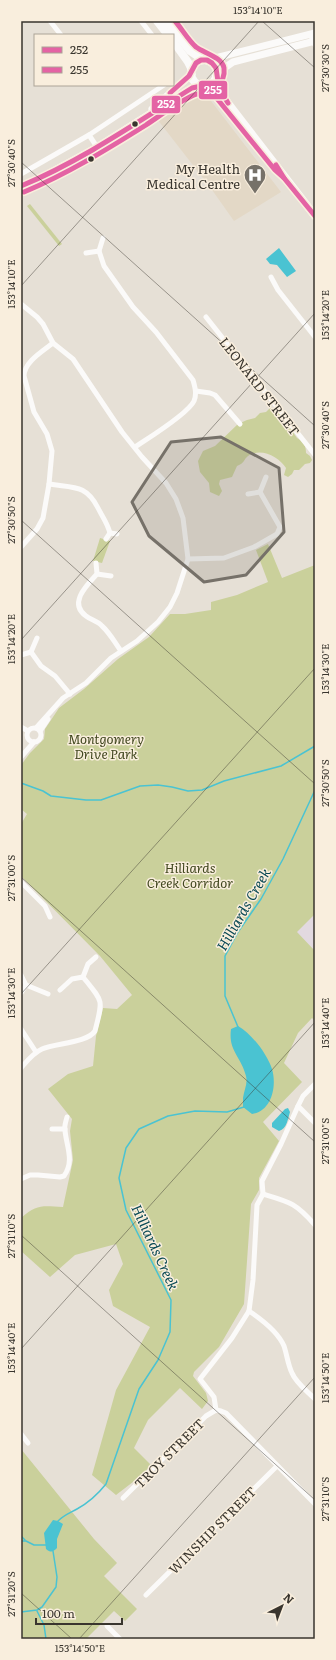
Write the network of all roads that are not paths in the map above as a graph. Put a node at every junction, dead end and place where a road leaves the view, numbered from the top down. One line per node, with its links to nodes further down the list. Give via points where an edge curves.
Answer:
1 (50, 21): 6 (street)
2 (141, 21): 7 (street)
3 (157, 21): 8 (main road)
4 (166, 21): 11 (main road, via 190,50)
5 (312, 33): 10 (street); 11 (main road)
6 (60, 34)
7 (151, 34)
8 (167, 34)
9 (174, 42): 12 (main road)
10 (314, 43): 13 (main road, via 233,62)
11 (205, 60): 12 (main road, via 196,63); 13 (main road, via 214,65)
12 (192, 72): 14 (main road, via 195,81); 16 (main road)
13 (217, 75): 14 (main road, via 212,83); 21 (main road, via 220,89 227,102)
14 (203, 85): 16 (main road, via 192,88); 21 (main road)
15 (162, 86): 17 (street)
16 (144, 116): 18 (main road)
17 (89, 135): 18 (street); 19 (street)
18 (97, 146): 20 (main road)
19 (21, 174)
20 (40, 178): 22 (main road); 23 (main road)
21 (284, 178): 24 (main road)
22 (21, 186)
23 (21, 192)
24 (315, 216)
25 (104, 238): 26 (street)
26 (99, 251): 27 (street); 34 (street, via 104,266 133,307 193,380)
27 (86, 253)
28 (271, 276): 31 (street, via 278,290)
29 (21, 304): 32 (street, via 43,324)
30 (206, 317): 37 (street, LEONARD STREET)
31 (315, 337)
32 (53, 343): 33 (street); 36 (street, via 73,359)
33 (23, 370): 39 (street, via 33,408 51,445)
34 (196, 391): 35 (street, via 215,395); 36 (street, via 190,406)
35 (240, 424)
36 (135, 447): 46 (street, via 166,483 176,499 185,528)
37 (315, 455)
38 (266, 477): 40 (street)
39 (49, 484): 42 (street, via 79,489 89,494 107,522); 45 (street, via 42,518 37,529)
40 (260, 492): 41 (street); 46 (street, via 280,527 277,534 254,547 224,558)
41 (248, 494)
42 (110, 533): 43 (street); 44 (street)
43 (117, 534)
44 (106, 539)
45 (21, 546)
46 (188, 558): 51 (street, via 180,586 170,607 151,629)
47 (96, 563): 48 (street)
48 (97, 574): 49 (street); 51 (street, via 80,594 79,605 86,616 107,630)
49 (110, 576)
50 (37, 638): 52 (street)
51 (121, 651): 54 (street)
52 (31, 652): 53 (street); 54 (street, via 41,666 55,676)
53 (21, 655)
54 (70, 694): 56 (street, via 51,712)
55 (21, 727): 57 (street)
56 (38, 730): 57 (street); 59 (street, via 40,740)
57 (28, 731): 58 (street)
58 (27, 738): 59 (street); 60 (street)
59 (34, 742): 60 (street)
60 (22, 755)
61 (21, 882): 62 (street, via 45,906)
62 (50, 917)
63 (96, 956): 65 (street, via 88,964)
64 (21, 975): 66 (street)
65 (83, 977): 67 (street, via 72,979); 71 (street, via 99,996 101,1006 93,1034)
66 (26, 985): 68 (street); 69 (street)
67 (60, 990)
68 (21, 993)
69 (48, 994)
70 (21, 1029): 71 (street)
71 (36, 1052): 72 (street)
72 (21, 1068)
73 (315, 1084): 74 (street, via 303,1096)
74 (298, 1106): 76 (street); 80 (street, via 262,1180)
75 (67, 1118): 78 (street)
76 (315, 1123)
77 (52, 1129): 78 (street)
78 (64, 1129): 79 (street, via 69,1164 64,1176 30,1175)
79 (21, 1179)
80 (263, 1194): 81 (street, via 290,1202); 82 (street, via 257,1205)
81 (315, 1225)
82 (249, 1311): 83 (street, via 258,1317 284,1346 296,1381); 84 (street, via 200,1379 214,1397)
83 (315, 1399)
84 (216, 1410): 87 (street, via 226,1413); 88 (street, TROY STREET, via 206,1416)
85 (21, 1434): 86 (street)
86 (28, 1443)
87 (277, 1466): 89 (street); 90 (street, WINSHIP STREET)
88 (123, 1498)
89 (315, 1504)
90 (146, 1595)
91 (107, 1626): 92 (street)
92 (120, 1639)

